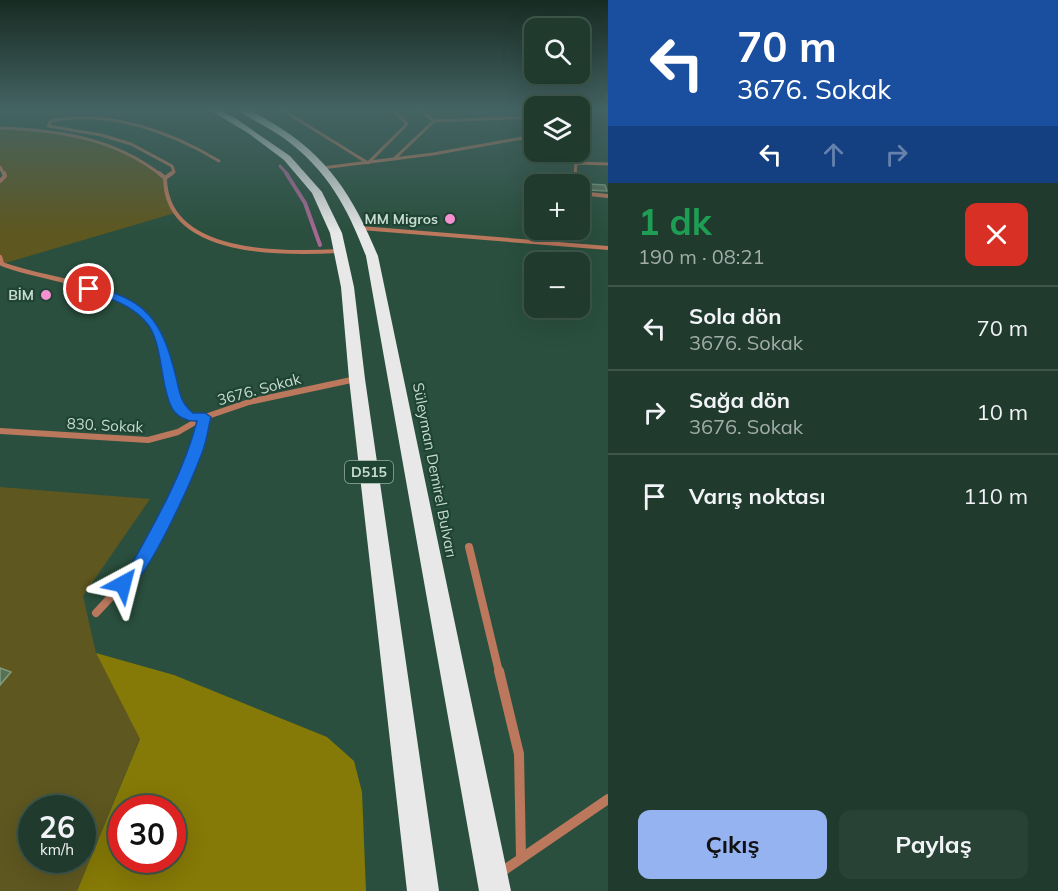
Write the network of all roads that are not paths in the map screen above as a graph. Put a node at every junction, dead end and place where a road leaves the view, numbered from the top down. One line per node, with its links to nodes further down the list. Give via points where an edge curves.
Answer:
1 (124, 151): 17 (street)
2 (143, 151): 17 (street, via 172,166 174,172)
3 (203, 151): 11 (street)
4 (278, 151): 23 (highway, D515, via 300,169 322,204 336,231)
5 (302, 151): 15 (highway, Süleyman Demirel Bulvarı / D515)
6 (348, 151): 12 (street)
7 (380, 151): 12 (street)
8 (404, 151): 10 (street)
9 (449, 151): 10 (street)
10 (394, 160): 12 (street)
11 (219, 161)
12 (368, 163): 15 (street)
13 (608, 164): 16 (street, via 576,163)
14 (0, 168): 18 (street, via 5,176)
15 (322, 168): 21 (highway, Süleyman Demirel Bulvarı / D515, via 350,205)
16 (575, 174)
17 (165, 178): 23 (street, via 167,197 175,213 190,228 210,239 247,248 301,253)
18 (0, 180)
19 (590, 194): 20 (street)
20 (608, 196)
21 (361, 228): 22 (street); 32 (highway, Süleyman Demirel Bulvarı / D515, via 372,256)
22 (608, 248)
23 (340, 251): 25 (highway, D515, via 350,301)
24 (1, 262): 26 (street, 3676. Sokak, via 17,272 109,293 134,306 154,325 177,406 190,417)
25 (357, 379): 26 (street, 3676. Sokak, via 249,402); 33 (highway, D515)
26 (205, 417): 27 (street, 830. Sokak, via 178,432 148,440); 29 (street, via 196,450 137,569)
27 (0, 431)
28 (469, 547): 31 (street, via 519,754)
29 (96, 613)
30 (608, 799): 31 (street)
31 (521, 857): 32 (street)
32 (494, 885)
33 (423, 891)

